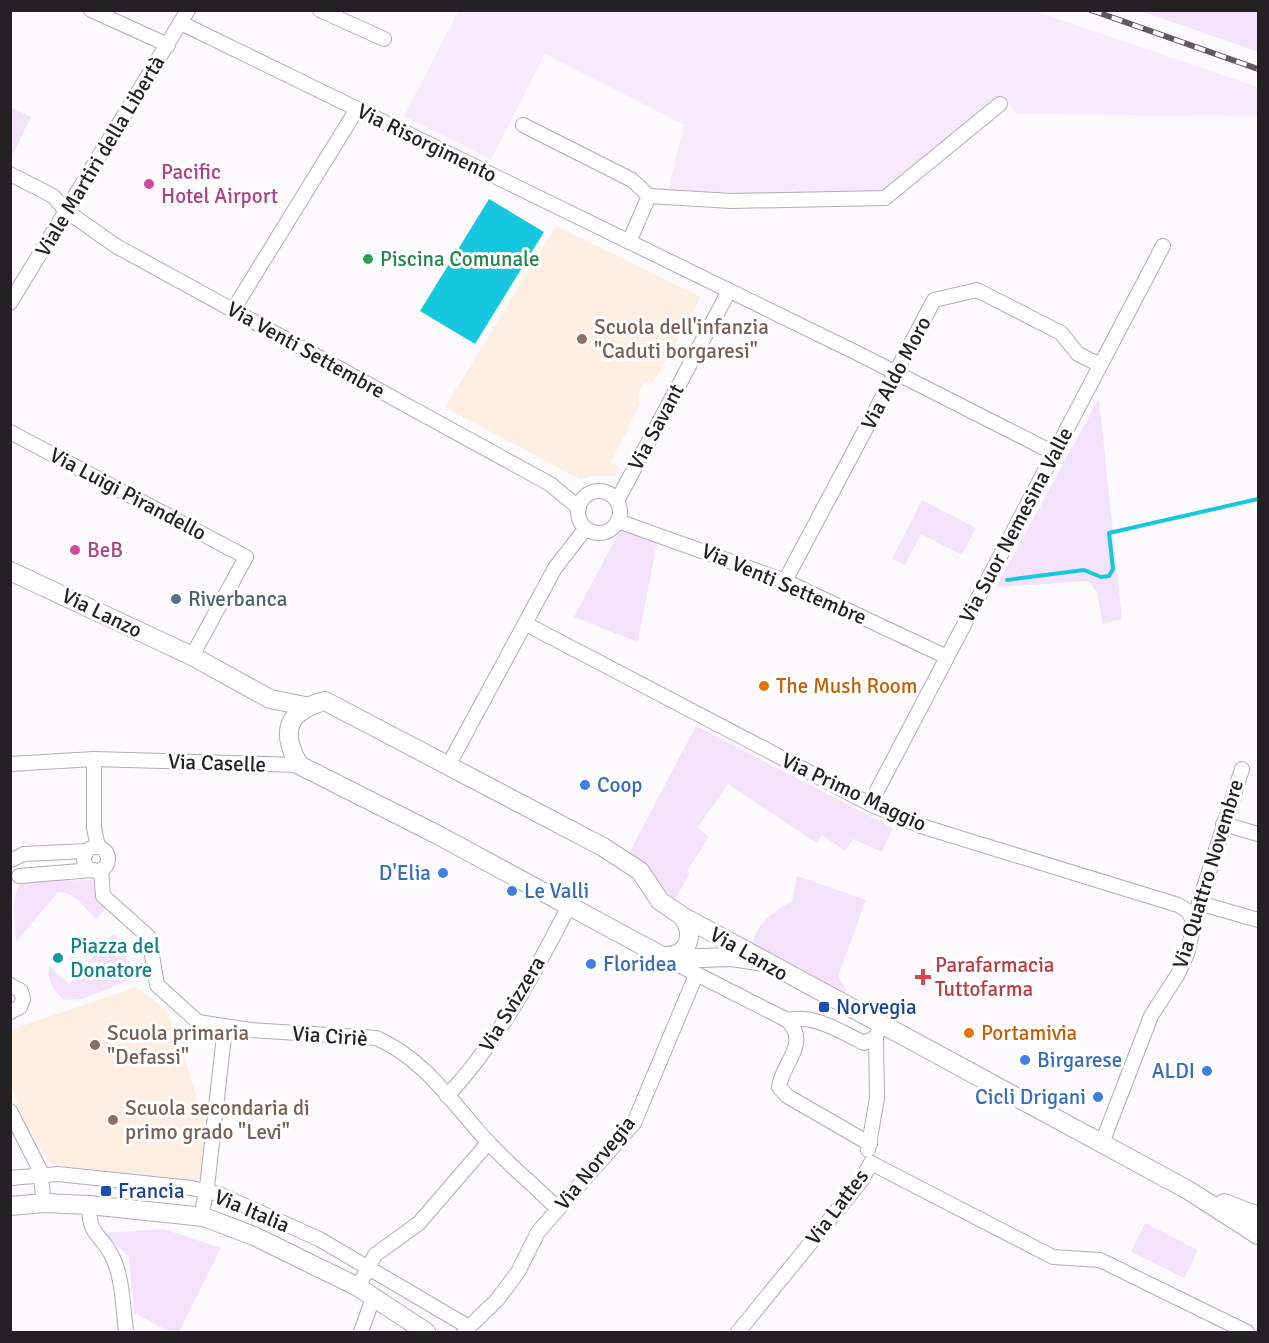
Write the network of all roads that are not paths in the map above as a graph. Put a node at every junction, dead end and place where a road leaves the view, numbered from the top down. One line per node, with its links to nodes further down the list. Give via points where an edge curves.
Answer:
1 (91, 10): 6 (street)
2 (188, 10): 4 (street, Viale Martiri della Libertà)
3 (320, 10): 5 (street)
4 (181, 23): 6 (street, Viale Martiri della Libertà); 8 (street, Via Risorgimento)
5 (384, 39)
6 (168, 45): 12 (street, Viale Martiri della Libertà)
7 (1000, 104): 11 (street, via 885,198 731,201)
8 (357, 109): 13 (street, Via Risorgimento); 17 (street)
9 (523, 125): 11 (street, via 632,180)
10 (10, 174): 12 (street, Via Venti Settembre, via 53,196)
11 (649, 196): 13 (street)
12 (65, 210): 16 (street, Viale Martiri della Libertà); 17 (street, Via Venti Settembre, via 117,246)
13 (629, 242): 15 (street, Via Risorgimento)
14 (1163, 246): 18 (street, Via Suor Nemesina Valle)
15 (729, 291): 19 (street, Via Risorgimento); 24 (street, Via Savant)
16 (11, 303)
17 (233, 310): 22 (street, Via Venti Settembre)
18 (1100, 365): 19 (street, Via Aldo Moro, via 1078,354 1061,333 977,290 934,300); 21 (street, Via Suor Nemesina Valle)
19 (896, 374): 21 (street, Via Risorgimento); 29 (street, Via Aldo Moro)
20 (10, 432): 31 (street, Via Luigi Pirandello, via 246,556)
21 (1054, 453): 32 (street, Via Suor Nemesina Valle)
22 (550, 484): 23 (street, Via Venti Settembre); 25 (street, Via Venti Settembre)
23 (587, 495): 24 (street, via 600,491); 25 (street)
24 (617, 501): 26 (street)
25 (579, 508): 27 (street, via 581,523)
26 (618, 520): 27 (street, via 604,532); 29 (street, Via Venti Settembre)
27 (586, 528): 30 (street, via 555,568)
28 (10, 571): 31 (street, Via Lanzo)
29 (785, 581): 32 (street, Via Venti Settembre)
30 (526, 624): 39 (street); 41 (street, Via Primo Maggio)
31 (192, 656): 33 (street, Via Lanzo)
32 (947, 657): 41 (street, Via Suor Nemesina Valle)
33 (270, 699): 34 (street, Via Lanzo); 35 (street, Via Lanzo)
34 (305, 706): 35 (street); 39 (street, Via Lanzo, via 325,701)
35 (289, 729): 38 (street, via 288,746)
36 (94, 759): 37 (street, Via Caselle); 38 (street, Via Caselle); 44 (street)
37 (10, 764)
38 (299, 765): 49 (street, Via Caselle)
39 (448, 766): 50 (street, Via Lanzo, via 603,847 640,871 660,901)
40 (1242, 769): 42 (street, Via Quattro Novembre)
41 (870, 804): 52 (street, Via Primo Maggio, via 921,826 1178,905 1188,911)
42 (1223, 824): 43 (street); 48 (street, Via Quattro Novembre)
43 (1258, 834)
44 (92, 849): 45 (street, via 24,854); 46 (street, via 85,862); 46 (street, via 105,850 108,857 106,865)
45 (11, 860): 47 (street, via 18,868)
46 (97, 870): 47 (street); 59 (street, Via Ciriè, via 103,896 149,937 157,985 198,1022)
47 (15, 881)
48 (1199, 903): 51 (street); 52 (street, Via Quattro Novembre)
49 (569, 906): 53 (street); 61 (street, Via Svizzera, via 500,1028 473,1069)
50 (684, 917): 53 (street, via 689,925 688,945 682,953); 54 (street, Via Lanzo)
51 (1258, 920)
52 (1194, 923): 64 (street, Via Quattro Novembre, via 1183,966 1151,1016)
53 (662, 956): 54 (street, via 732,957); 55 (street)
54 (764, 962): 60 (street, Via Lanzo)
55 (696, 975): 58 (street); 74 (street, Via Norvegia, via 633,1123)
56 (10, 985): 57 (street, via 21,991 23,999 20,1007)
57 (10, 1012)
58 (787, 1020): 60 (street, via 815,1019 864,1042); 65 (street, via 797,1038 796,1049 779,1087 787,1096)
59 (225, 1027): 61 (street, Via Ciriè, via 376,1038 409,1055); 70 (street)
60 (878, 1031): 64 (street, Via Lanzo); 65 (street, Via Lattes, via 878,1098)
61 (447, 1096): 63 (street, Via Ciriè)
62 (10, 1111): 67 (street)
63 (488, 1143): 74 (street, Via Ciriè); 78 (street, via 419,1223 375,1256)
64 (1102, 1143): 69 (street, Via Lanzo)
65 (870, 1144): 66 (street, Via Lattes, via 866,1155)
66 (871, 1163): 84 (street, Via Lattes, via 861,1181); 85 (street, via 1053,1257 1100,1260)
67 (41, 1175): 68 (street, Via Italia); 70 (street, Via Italia); 71 (street)
68 (10, 1178)
69 (1188, 1190): 75 (street, Via Lanzo); 77 (street, Via Lanzo)
70 (207, 1191): 76 (street); 78 (street, Via Italia, via 319,1239)
71 (44, 1203): 72 (street, Via Italia); 73 (street, Via Italia)
72 (88, 1205): 76 (street, Via Italia); 81 (street, via 92,1231 116,1267)
73 (10, 1206)
74 (558, 1209): 80 (street, Via Norvegia, via 538,1232 518,1272 497,1300)
75 (1258, 1216)
76 (201, 1217): 79 (street, Via Italia, via 254,1236)
77 (1258, 1235)
78 (368, 1267): 79 (street); 80 (street, Via Italia)
79 (365, 1292): 82 (street); 83 (street, Via Italia)
80 (467, 1330)
81 (126, 1332)
82 (361, 1332)
83 (426, 1332)
84 (738, 1332)
85 (1247, 1332)

